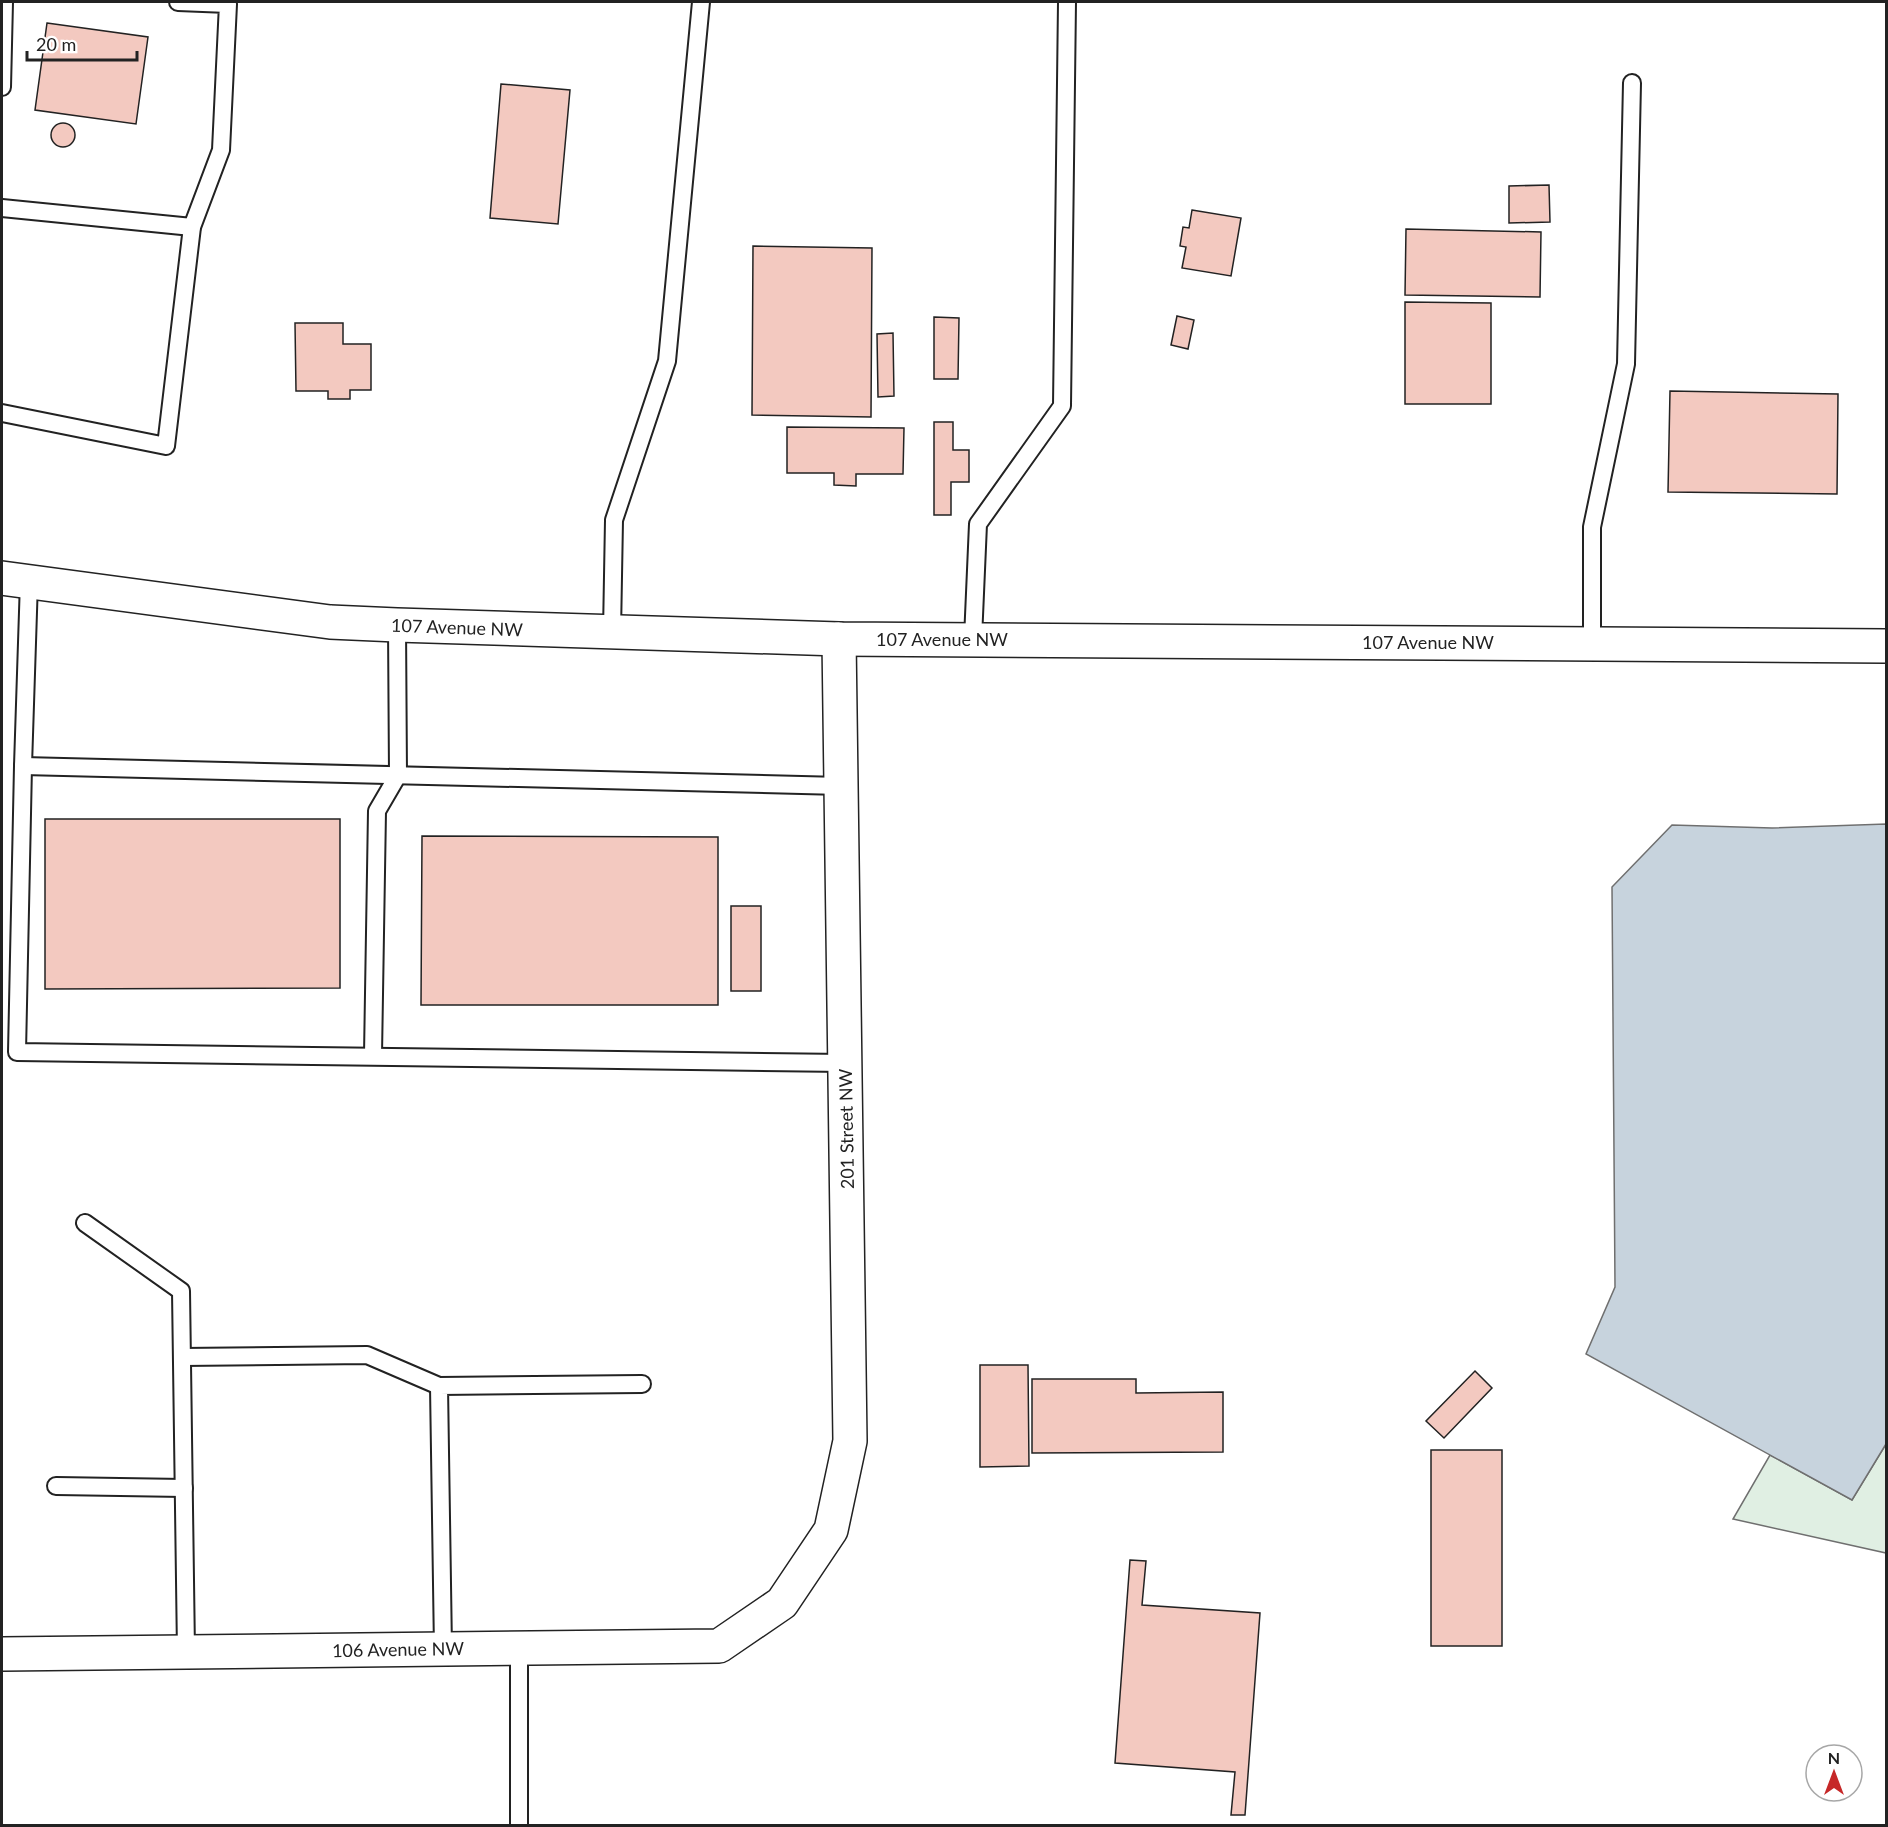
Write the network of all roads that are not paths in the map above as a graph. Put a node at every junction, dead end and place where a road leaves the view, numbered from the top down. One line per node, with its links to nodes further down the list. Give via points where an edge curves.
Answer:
1 (3, 2): 6 (lane)
2 (178, 2): 8 (lane, via 228,4 221,150)
3 (702, 2): 12 (lane, via 667,361 614,520)
4 (1067, 2): 14 (lane, via 1062,406 978,524)
5 (1632, 83): 15 (lane, via 1626,364 1592,527)
6 (2, 87)
7 (2, 208): 8 (lane)
8 (192, 227): 9 (lane, via 166,446)
9 (2, 413)
10 (15, 580): 11 (street, 107 Avenue NW, via 330,622); 17 (lane)
11 (397, 625): 12 (street, 107 Avenue NW); 18 (lane)
12 (612, 632): 13 (street, 107 Avenue NW)
13 (839, 639): 14 (street, 107 Avenue NW); 19 (street, 201 Street NW)
14 (973, 639): 15 (street, 107 Avenue NW)
15 (1592, 643): 16 (street, 107 Avenue NW)
16 (1887, 646)
17 (23, 766): 18 (lane); 20 (lane, via 17,1052)
18 (398, 775): 19 (lane); 20 (lane, via 377,811)
19 (841, 786): 21 (street, 201 Street NW)
20 (373, 1055): 21 (lane)
21 (845, 1063): 28 (street, 201 Street NW, via 850,1441 831,1530)
22 (85, 1223): 23 (lane, via 181,1291)
23 (182, 1357): 25 (lane, via 367,1355); 27 (lane)
24 (642, 1384): 25 (lane)
25 (439, 1386): 30 (lane)
26 (56, 1486): 27 (lane)
27 (184, 1488): 31 (lane)
28 (782, 1603): 29 (street, 106 Avenue NW, via 719,1646)
29 (519, 1648): 30 (street, 106 Avenue NW); 33 (lane)
30 (443, 1649): 31 (street, 106 Avenue NW)
31 (186, 1652): 32 (street, 106 Avenue NW)
32 (2, 1654)
33 (519, 1826)

